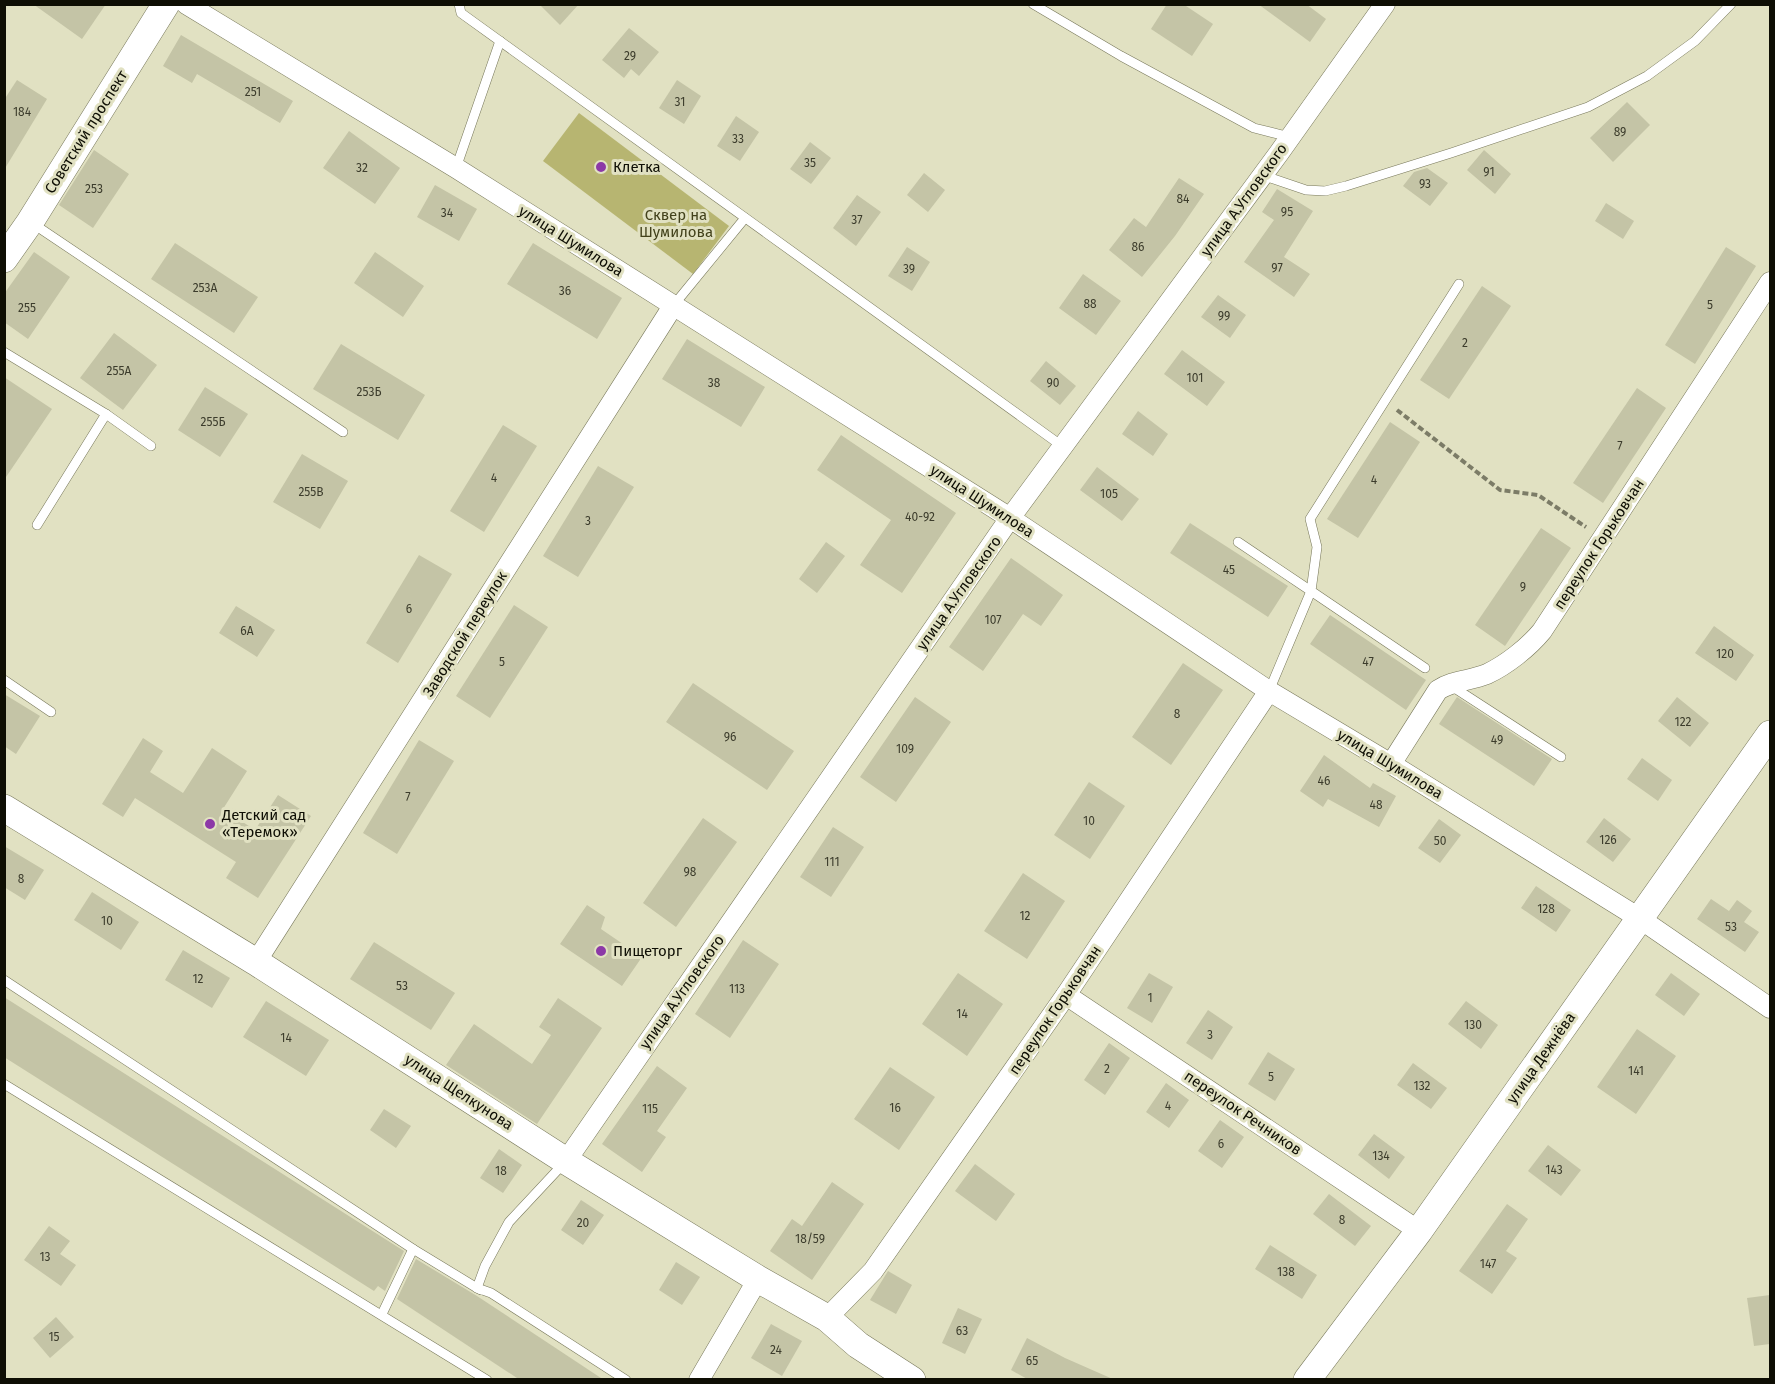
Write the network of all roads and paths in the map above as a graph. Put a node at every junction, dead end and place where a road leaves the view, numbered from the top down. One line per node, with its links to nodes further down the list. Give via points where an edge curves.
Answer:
1 (166, 4): 12 (main road, Советский проспект)
2 (186, 4): 9 (street, улица Шумилова)
3 (459, 4): 7 (lane, via 461,13)
4 (1033, 4): 8 (lane, via 1254,128)
5 (1385, 4): 8 (street, улица А.Угловского)
6 (1731, 4): 10 (lane, via 1695,41 1647,76 1588,107 1325,191 1306,190)
7 (500, 41): 9 (lane); 11 (lane)
8 (1290, 137): 10 (street, улица А.Угловского)
9 (456, 168): 16 (street, улица Шумилова)
10 (1263, 176): 22 (street, улица А.Угловского)
11 (745, 218): 16 (lane); 22 (lane)
12 (30, 222): 13 (main road, Советский проспект); 20 (lane)
13 (4, 259)
14 (1770, 282): 25 (street, переулок Горьковчан)
15 (1459, 284): 18 (lane)
16 (673, 306): 23 (street, улица Шумилова); 38 (street, Заводской переулок)
17 (4, 352): 19 (lane)
18 (1385, 400): 25 (path, via 1500,490 1538,495); 27 (lane, via 1310,519 1317,547)
19 (106, 414): 21 (lane); 24 (lane)
20 (343, 432)
21 (152, 446)
22 (1062, 446): 23 (street, улица А.Угловского)
23 (1010, 518): 31 (street, улица Шумилова); 43 (street, улица А.Угловского)
24 (37, 525)
25 (1603, 538): 30 (street, переулок Горьковчан, via 1530,646 1486,674)
26 (1238, 542): 27 (lane)
27 (1311, 591): 28 (lane); 31 (lane)
28 (1425, 668)
29 (4, 680): 32 (lane)
30 (1448, 683): 34 (lane); 35 (street, via 1438,690)
31 (1269, 691): 35 (street, улица Шумилова); 40 (street, переулок Горьковчан)
32 (51, 712)
33 (1770, 734): 37 (main road, улица Дежнёва)
34 (1561, 757)
35 (1391, 764): 37 (street, улица Шумилова)
36 (4, 808): 38 (main road, улица Щелкунова)
37 (1639, 918): 41 (street, улица Шумилова); 44 (main road, улица Дежнёва)
38 (256, 962): 43 (main road, улица Щелкунова)
39 (4, 980): 45 (lane)
40 (1066, 995): 44 (street, переулок Речников); 49 (street, переулок Горьковчан, via 873,1271)
41 (1770, 1008)
42 (4, 1084): 48 (lane)
43 (566, 1161): 46 (main road, улица Щелкунова); 47 (lane, via 509,1222)
44 (1419, 1231): 54 (main road, улица Дежнёва)
45 (413, 1249): 47 (lane); 48 (lane)
46 (758, 1279): 49 (main road, улица Щелкунова); 52 (street)
47 (477, 1288): 51 (lane, via 492,1293)
48 (382, 1314): 50 (lane)
49 (827, 1318): 53 (main road, улица Щелкунова, via 858,1345)
50 (487, 1380)
51 (626, 1380)
52 (699, 1380)
53 (912, 1380)
54 (1307, 1380)

